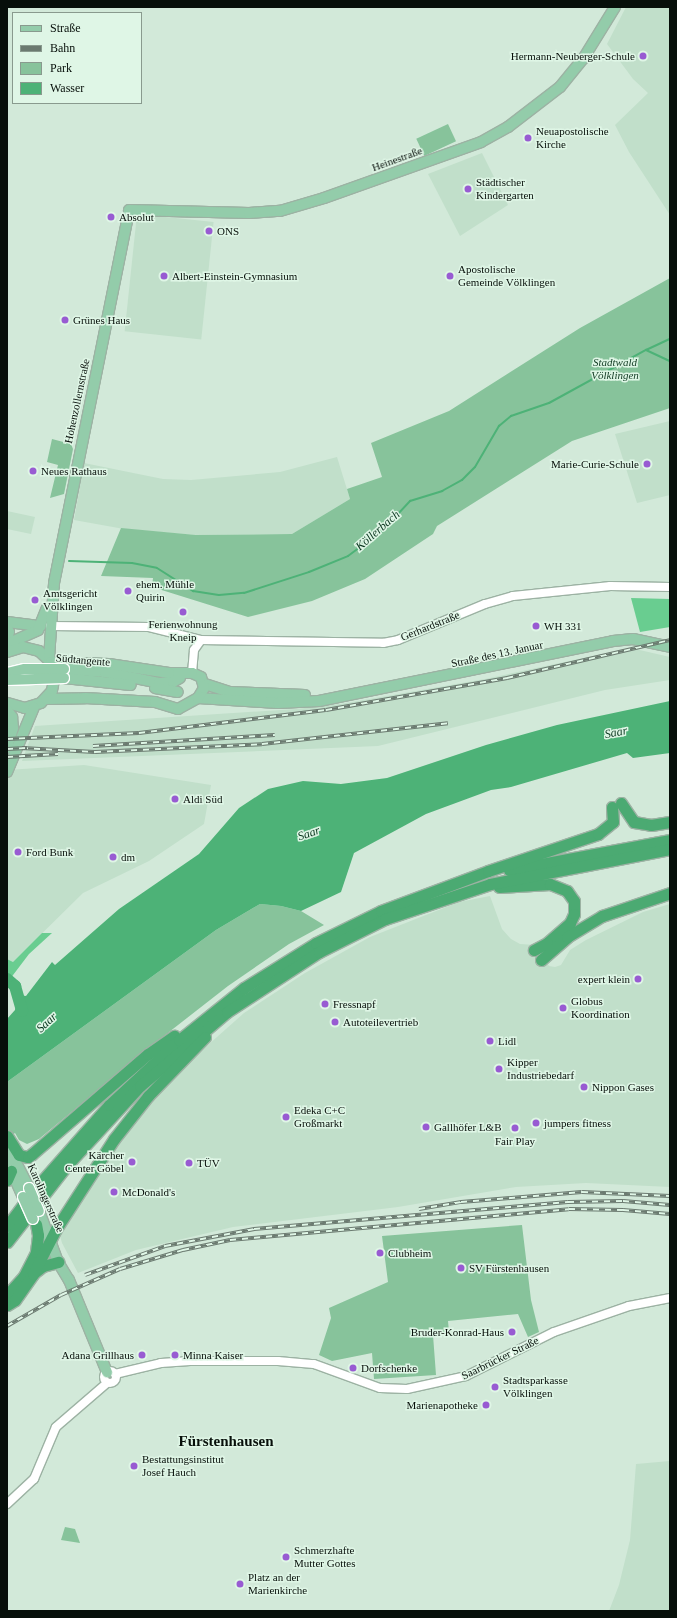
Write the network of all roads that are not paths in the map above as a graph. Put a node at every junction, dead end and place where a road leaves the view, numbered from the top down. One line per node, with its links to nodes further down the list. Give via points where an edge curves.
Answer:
1 (615, 7): 2 (main road, Heinestraße, via 583,59 560,87 508,127 481,142 280,211 249,213)
2 (129, 210): 5 (main road, Hohenzollernstraße)
3 (670, 587): 8 (street, Gerhardstraße, via 610,586 513,596 485,604 398,640 383,642)
4 (7, 622): 5 (main road)
5 (46, 626): 8 (street, Gerhardstraße, via 149,627); 9 (main road, via 34,634); 12 (main road)
6 (7, 628): 7 (main road)
7 (7, 640)
8 (201, 640): 15 (street, via 194,650)
9 (7, 644)
10 (670, 647): 19 (main road, Straße des 13. Januar, via 633,639 618,640 379,690)
11 (7, 652): 12 (main road, via 30,647 42,652)
12 (50, 661): 15 (main road, via 109,664); 20 (main road, via 54,683)
13 (7, 673): 14 (main road, Südtangente, bridge, via 25,669)
14 (64, 673): 15 (main road, Südtangente, via 105,672 159,683); 16 (main road, Südtangente, bridge); 18 (main road, Südtangente)
15 (185, 675): 17 (main road, via 201,677); 18 (main road)
16 (7, 680)
17 (205, 684): 19 (main road, Straße des 13. Januar, via 230,692); 21 (main road, via 204,691)
18 (178, 692): 21 (main road, via 185,699)
19 (329, 697): 21 (main road, Straße des 13. Januar, via 319,701 278,703)
20 (46, 699): 21 (main road, via 85,698 155,702 178,709); 22 (main road)
21 (196, 699)
22 (34, 707): 23 (main road); 25 (main road)
23 (8, 709): 24 (main road, via 13,728)
24 (7, 748)
25 (7, 772)
26 (670, 822): 29 (highway, via 651,825 634,822 616,805 613,822 598,834)
27 (670, 840): 29 (highway)
28 (670, 849): 29 (highway)
29 (489, 879): 30 (highway); 30 (highway); 32 (highway, via 550,884 567,891 574,901 574,914 570,923 547,943)
30 (464, 886): 34 (highway, via 454,895 397,914 351,935); 35 (highway, via 443,888 381,911 316,943)
31 (670, 893): 33 (highway, via 602,916 567,937)
32 (534, 950)
33 (541, 960)
34 (249, 995): 41 (highway, via 165,1077 130,1118 90,1175); 42 (highway, via 140,1086 73,1158)
35 (226, 1001): 36 (highway, via 148,1054 28,1157 19,1155); 40 (highway, via 179,1040 109,1105)
36 (8, 1140): 38 (main road, Karolingerstraße)
37 (8, 1171): 38 (main road, Karolingerstraße)
38 (26, 1193): 39 (main road, Karolingerstraße, bridge)
39 (36, 1218): 41 (main road, Karolingerstraße); 43 (main road, Karolingerstraße); 46 (highway, via 36,1252 24,1276)
40 (7, 1226)
41 (51, 1238): 43 (highway); 44 (main road, Karolingerstraße)
42 (7, 1242)
43 (46, 1250): 44 (main road, Karolingerstraße); 45 (highway)
44 (58, 1262): 45 (highway, via 43,1266); 49 (main road, Karolingerstraße, via 72,1286)
45 (34, 1274): 48 (highway)
46 (7, 1295)
47 (670, 1298): 49 (street, Saarbrücker Straße, via 629,1306 554,1332 466,1376 407,1389 380,1388 314,1364 278,1361 190,1361)
48 (7, 1305)
49 (111, 1373): 50 (street, via 104,1378 107,1383 56,1427 34,1479)
50 (7, 1504)

